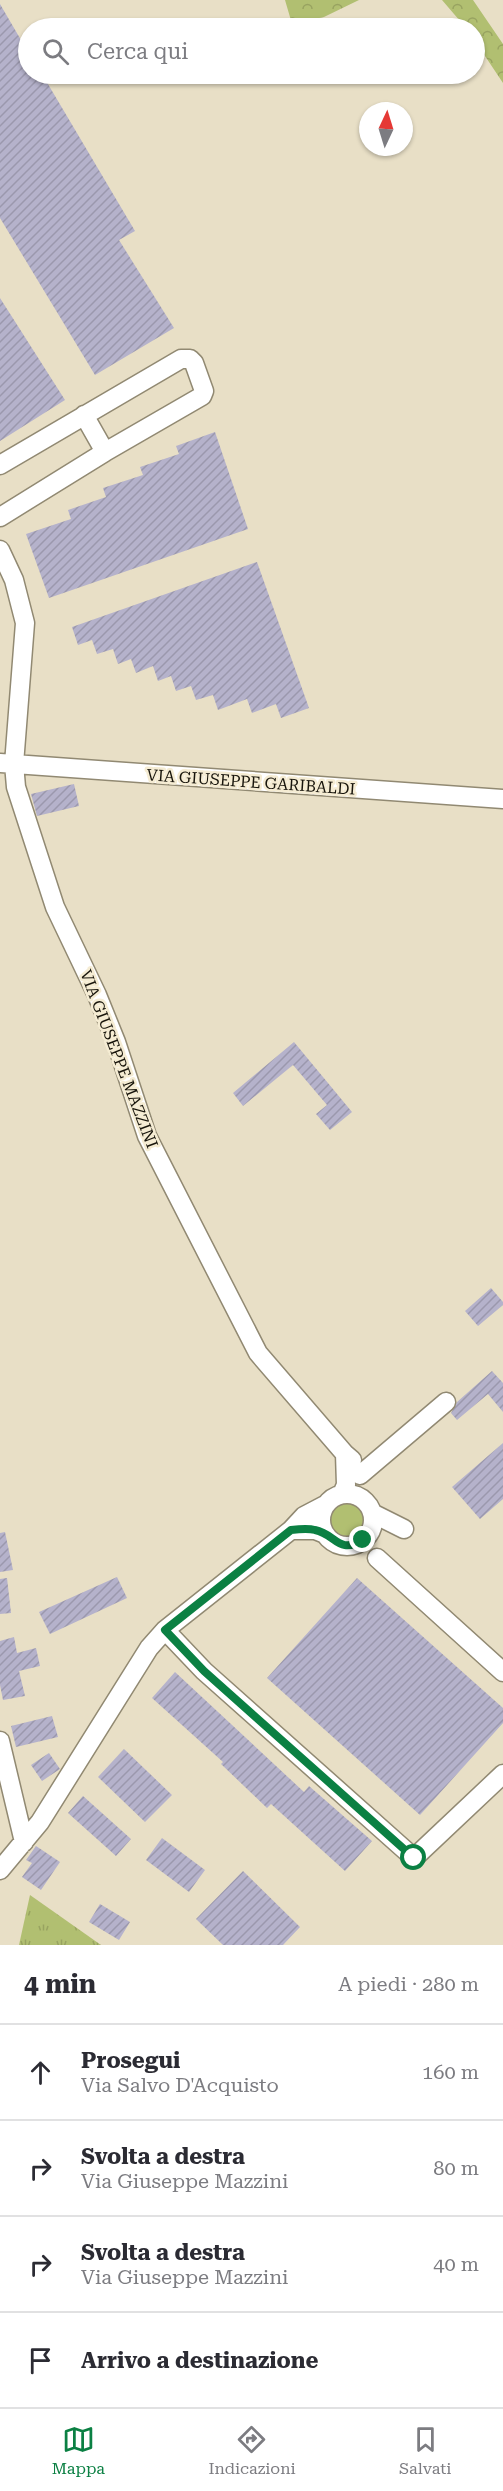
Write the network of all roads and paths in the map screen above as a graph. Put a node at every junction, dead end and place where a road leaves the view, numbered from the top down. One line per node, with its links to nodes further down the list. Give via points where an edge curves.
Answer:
1 (84, 415): 2 (street); 2 (street, via 181,359 189,358 194,363 204,391 202,396); 3 (street)
2 (105, 452): 4 (street)
3 (0, 465)
4 (0, 517)
5 (0, 550): 6 (street, VIA GIUSEPPE MAZZINI, via 14,580 25,623)
6 (7, 764): 7 (street, VIA GIUSEPPE GARIBALDI); 9 (street, VIA GIUSEPPE MAZZINI, via 55,907 101,1004 147,1136 258,1353)
7 (503, 799)
8 (446, 1402): 10 (street)
9 (345, 1454): 10 (street, VIA GIUSEPPE MAZZINI); 11 (street, via 346,1485)
10 (360, 1474): 12 (street)
11 (342, 1494): 12 (street); 13 (street)
12 (361, 1498): 15 (street)
13 (325, 1505): 14 (street, via 304,1516); 16 (street, via 321,1519)
14 (291, 1530): 16 (street); 17 (street)
15 (367, 1530): 16 (street, via 345,1546); 18 (street, via 377,1558)
16 (325, 1534)
17 (165, 1630): 20 (street, via 204,1671 414,1858); 21 (street, via 149,1648)
18 (503, 1672)
19 (0, 1741): 21 (street)
20 (503, 1774)
21 (24, 1842): 22 (street)
22 (0, 1870)

